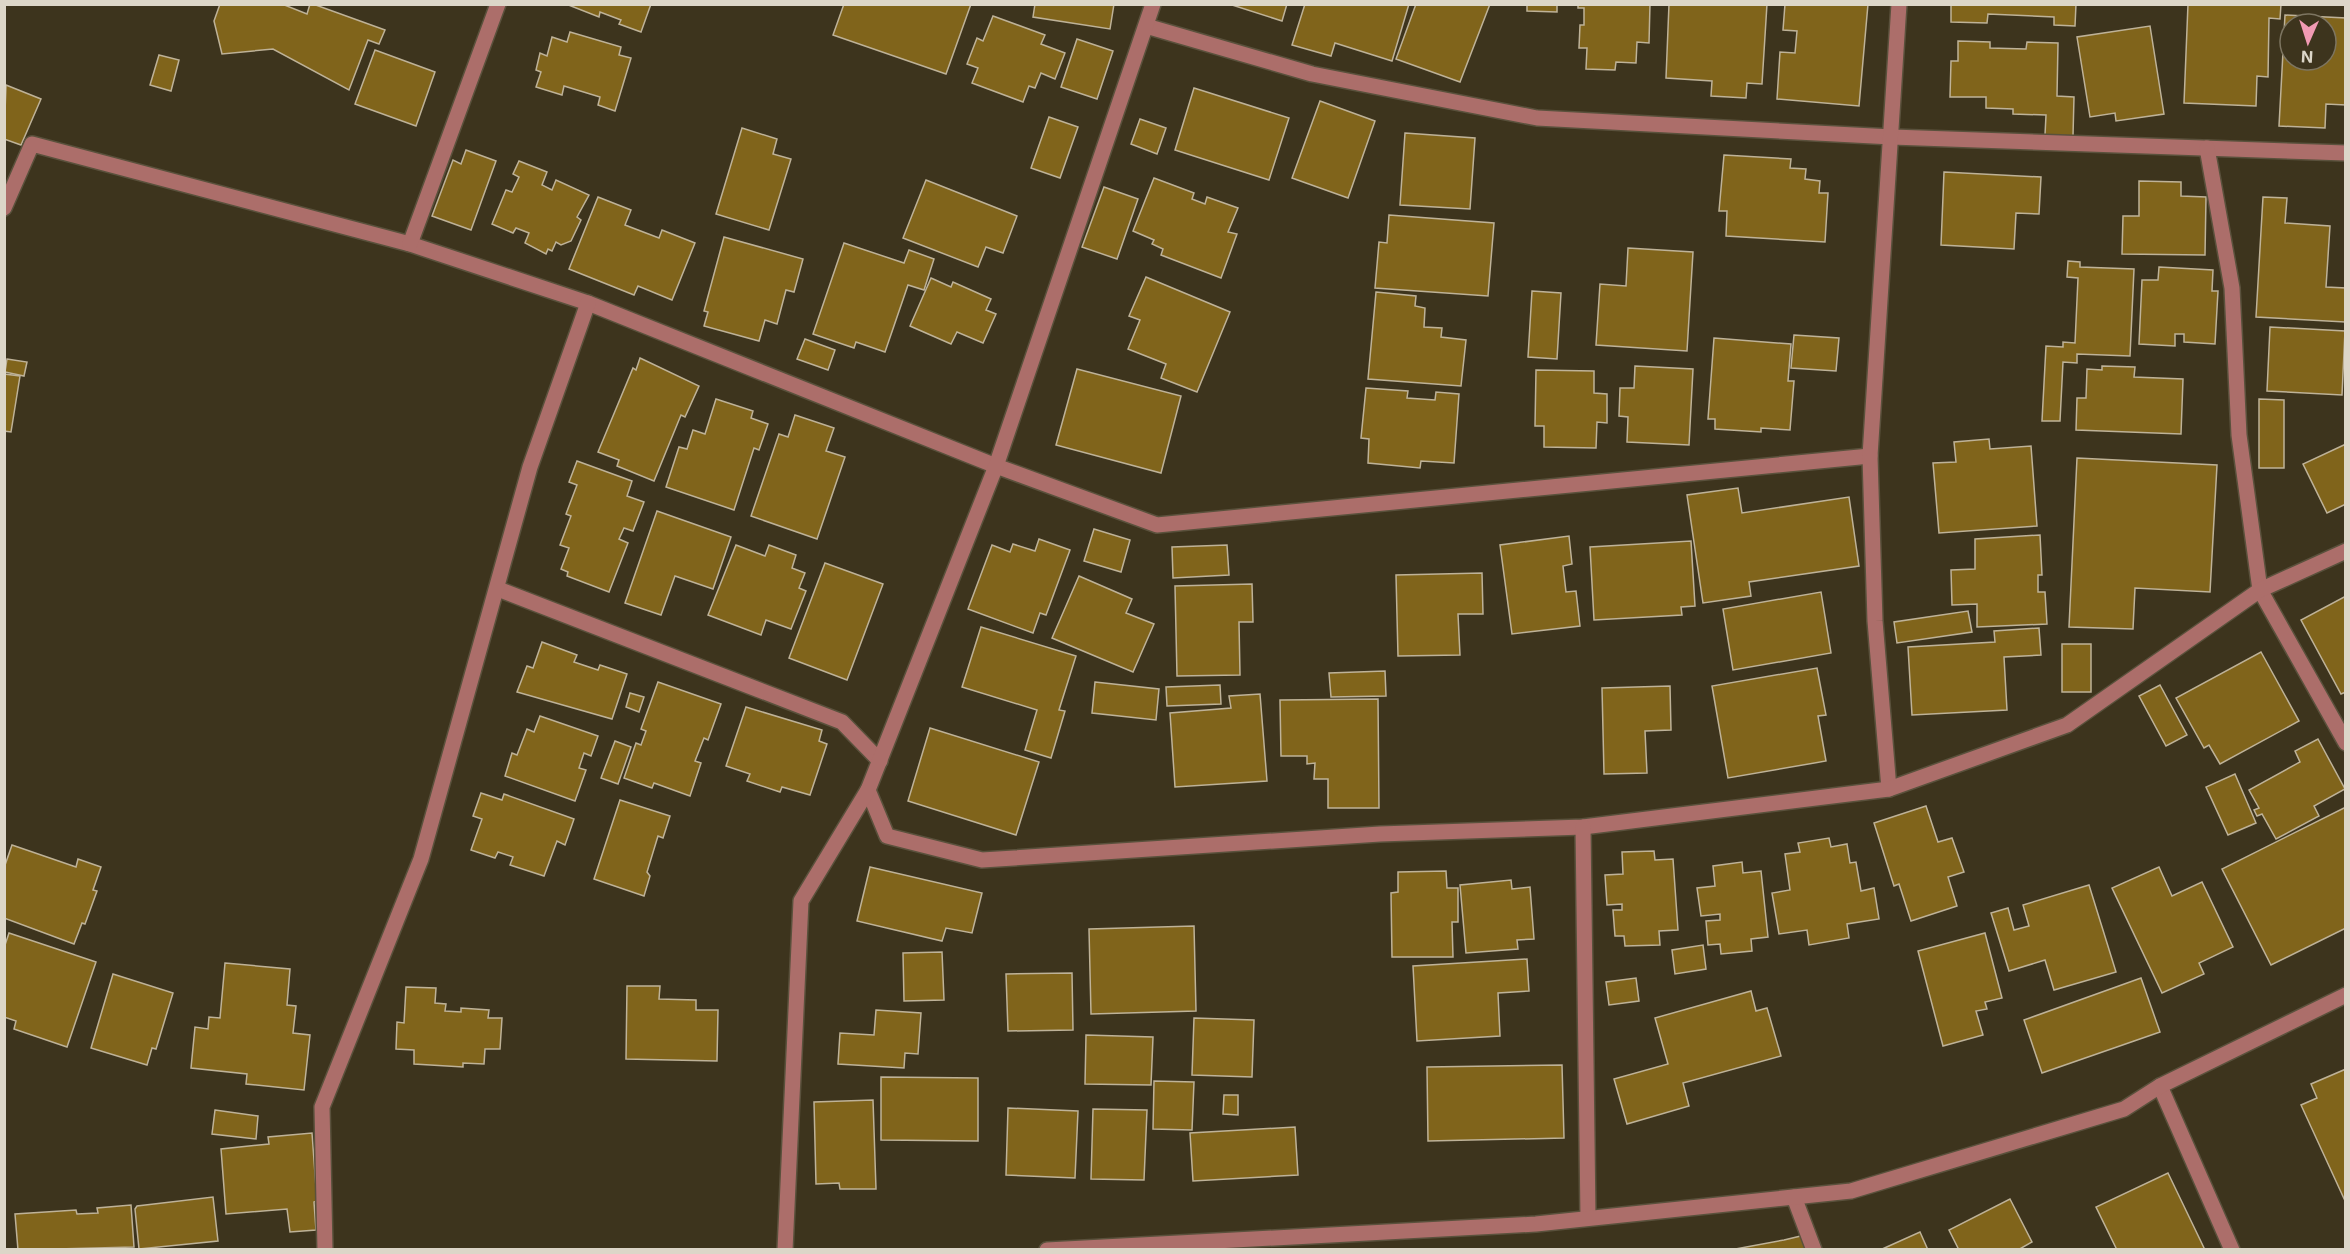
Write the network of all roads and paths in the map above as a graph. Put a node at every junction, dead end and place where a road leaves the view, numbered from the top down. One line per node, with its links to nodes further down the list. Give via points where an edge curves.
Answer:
1 (498, 4): 9 (street)
2 (1153, 4): 4 (street)
3 (1899, 4): 5 (street)
4 (1146, 26): 5 (street, via 1312,74 1537,118); 12 (street)
5 (1892, 137): 6 (street); 11 (street)
6 (2207, 148): 7 (street); 15 (street, via 2232,288 2239,435)
7 (2346, 153)
8 (4, 208): 9 (street, via 32,144)
9 (410, 244): 10 (street)
10 (588, 303): 12 (street); 14 (street, via 530,467)
11 (1870, 456): 12 (street, via 1157,525); 18 (street, via 1875,621)
12 (996, 466): 17 (street)
13 (2346, 551): 15 (street)
14 (498, 590): 17 (street, via 842,722); 26 (street, via 421,859 322,1107)
15 (2260, 590): 16 (street); 18 (street, via 2067,725)
16 (2346, 743)
17 (880, 760): 19 (street)
18 (1889, 789): 20 (street)
19 (868, 790): 20 (street, via 887,836 982,860 1380,834); 27 (street, via 801,902)
20 (1583, 827): 24 (street)
21 (2346, 995): 22 (street)
22 (2160, 1086): 23 (street, via 2124,1109 2101,1116 1851,1191); 30 (street)
23 (1794, 1197): 24 (street); 29 (street)
24 (1588, 1218): 25 (street)
25 (1287, 1243): 28 (street)
26 (325, 1250)
27 (785, 1250)
28 (1047, 1250)
29 (1814, 1250)
30 (2232, 1250)

